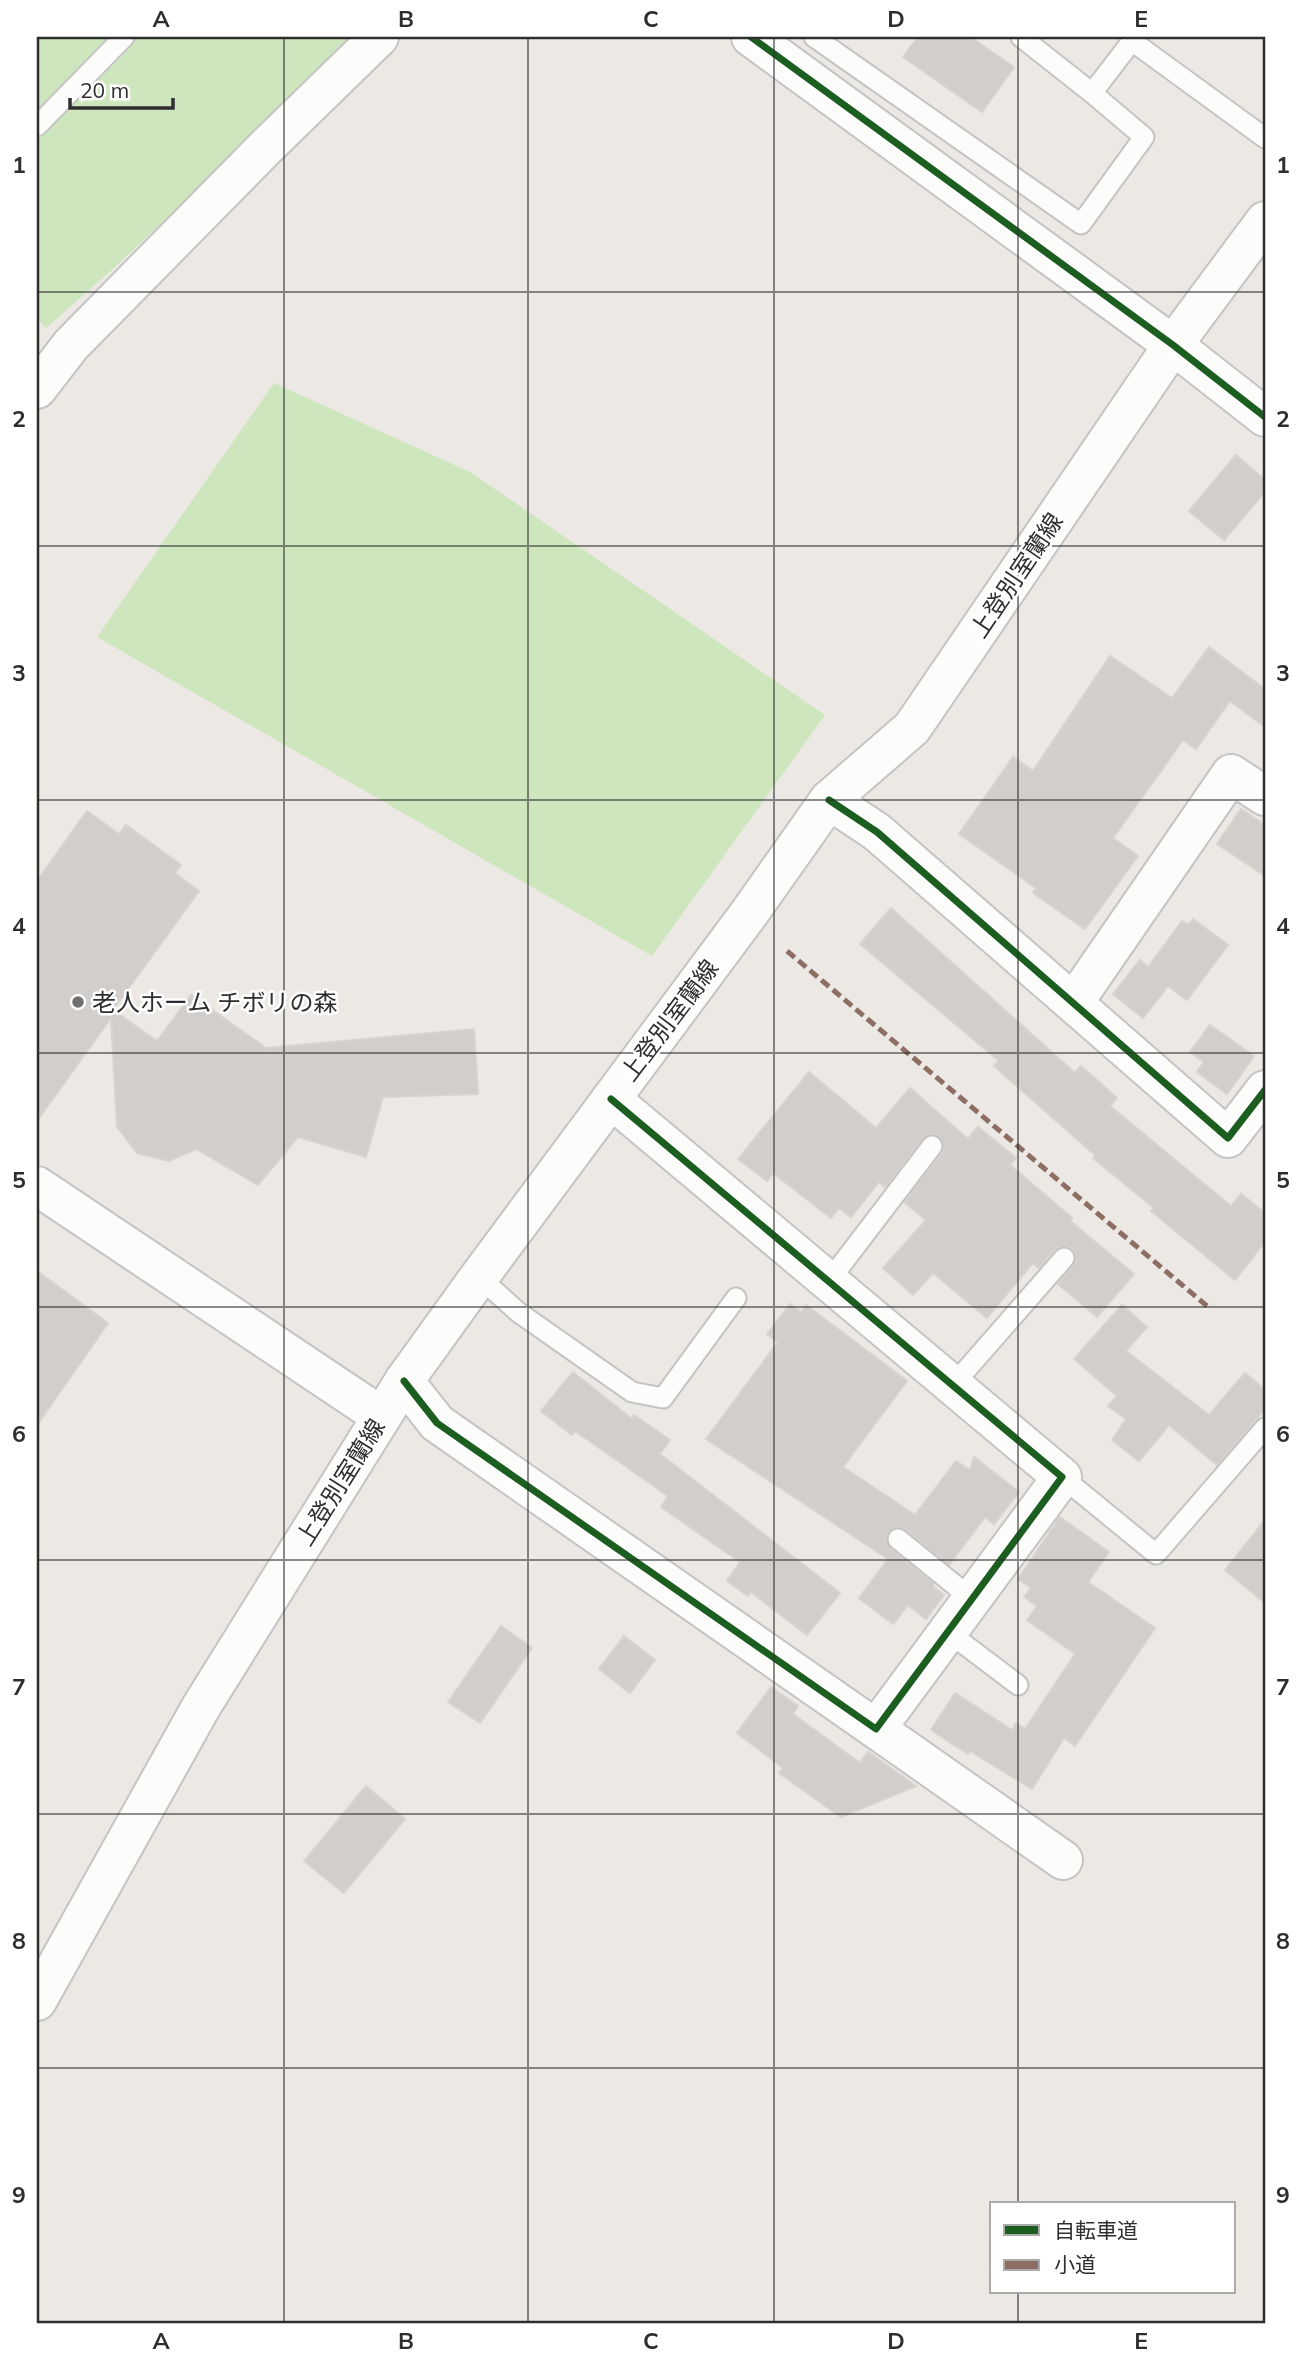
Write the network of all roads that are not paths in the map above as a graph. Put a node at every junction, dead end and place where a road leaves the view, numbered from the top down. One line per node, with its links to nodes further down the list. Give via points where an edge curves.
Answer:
1 (124, 37): 7 (lane)
2 (379, 37): 11 (street, via 71,345)
3 (751, 37): 10 (street)
4 (814, 37): 6 (lane, via 1081,224 1144,137)
5 (1021, 37): 6 (lane)
6 (1092, 93): 8 (lane, via 1132,41)
7 (37, 126)
8 (1265, 138)
9 (1265, 221): 10 (street, 上登別室蘭線)
10 (1173, 345): 12 (street); 14 (street, 上登別室蘭線, via 912,727)
11 (37, 389)
12 (1265, 417)
13 (1265, 796): 15 (street, via 1231,774)
14 (829, 800): 15 (street, via 877,832); 17 (street, 上登別室蘭線)
15 (1074, 1002): 16 (street, via 1228,1138)
16 (1265, 1090)
17 (611, 1099): 21 (street, 上登別室蘭線); 22 (street)
18 (932, 1146): 22 (lane)
19 (37, 1186): 26 (street)
20 (1064, 1258): 25 (lane)
21 (479, 1277): 23 (lane, via 518,1312 632,1392 663,1398); 24 (street, 上登別室蘭線)
22 (828, 1281): 25 (street)
23 (736, 1298)
24 (404, 1381): 26 (street, 上登別室蘭線); 33 (street, via 437,1423)
25 (953, 1385): 28 (street)
26 (381, 1416): 35 (street, 上登別室蘭線, via 201,1707)
27 (1265, 1428): 28 (lane, via 1156,1554)
28 (1062, 1478): 30 (street)
29 (898, 1539): 30 (lane)
30 (972, 1599): 31 (street)
31 (948, 1632): 32 (lane); 33 (street)
32 (1018, 1685)
33 (876, 1729): 34 (street)
34 (1063, 1860)
35 (37, 2001)

